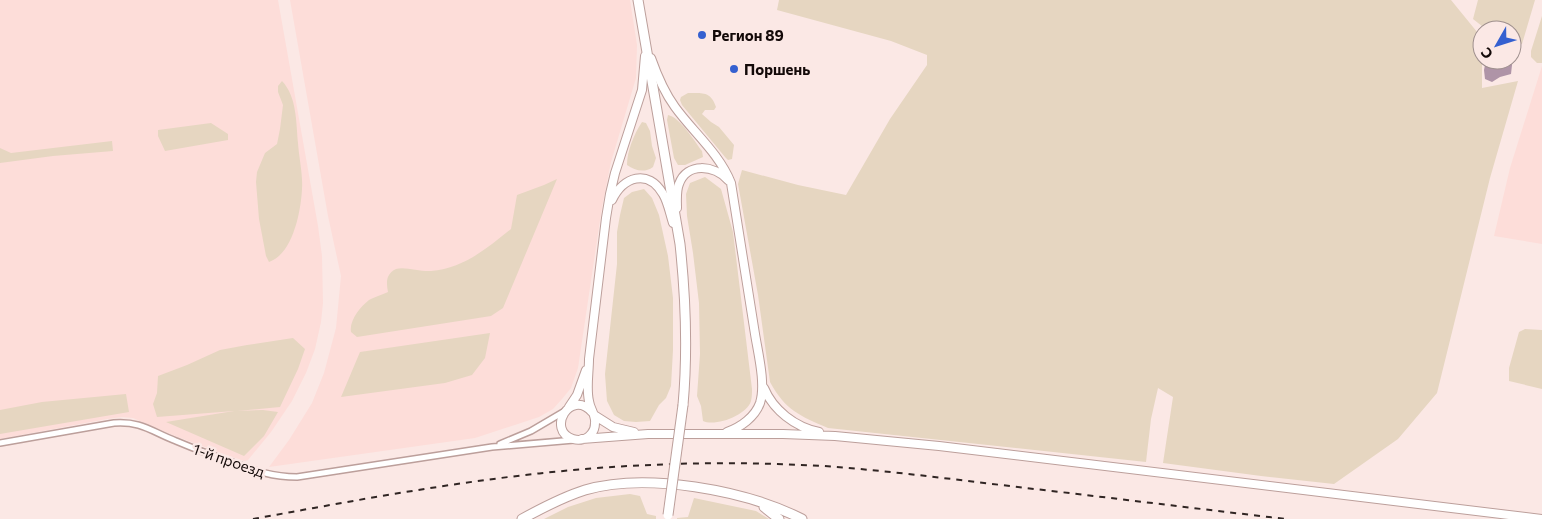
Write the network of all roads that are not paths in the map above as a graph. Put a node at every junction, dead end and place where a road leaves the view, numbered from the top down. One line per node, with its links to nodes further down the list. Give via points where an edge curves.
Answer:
1 (638, 0): 2 (main road)
2 (646, 44): 3 (main road, via 670,101 719,161); 4 (main road, via 642,90 615,173); 5 (main road)
3 (731, 183): 5 (main road, via 720,172 705,167 694,169 682,178 676,198); 7 (main road)
4 (606, 218): 5 (main road, via 619,187 634,179 648,180 665,198); 6 (main road)
5 (680, 244): 18 (main road, bridge, via 687,326 686,360)
6 (589, 359): 8 (main road, via 577,395); 9 (main road, via 588,397)
7 (762, 384): 10 (main road, via 757,410 738,427); 12 (main road, via 772,403 791,420 815,432)
8 (567, 410): 9 (main road, via 582,406); 13 (main road, via 561,421 562,430 571,438); 15 (street, 1-й проезд, via 524,435)
9 (593, 414): 11 (main road, via 621,430); 13 (main road, via 594,430)
10 (720, 433): 11 (main road); 12 (main road)
11 (648, 434): 13 (main road)
12 (835, 436): 23 (main road)
13 (581, 439): 15 (street, 1-й проезд)
14 (0, 443): 15 (street, 1-й проезд, via 131,422 260,472 285,477)
15 (492, 447)
16 (754, 500): 17 (main road, via 694,487 626,484 585,490); 21 (main road); 22 (main road)
17 (546, 506): 19 (main road); 20 (main road)
18 (668, 517)
19 (522, 519)
20 (532, 519)
21 (779, 519)
22 (802, 519)
23 (1542, 519)

